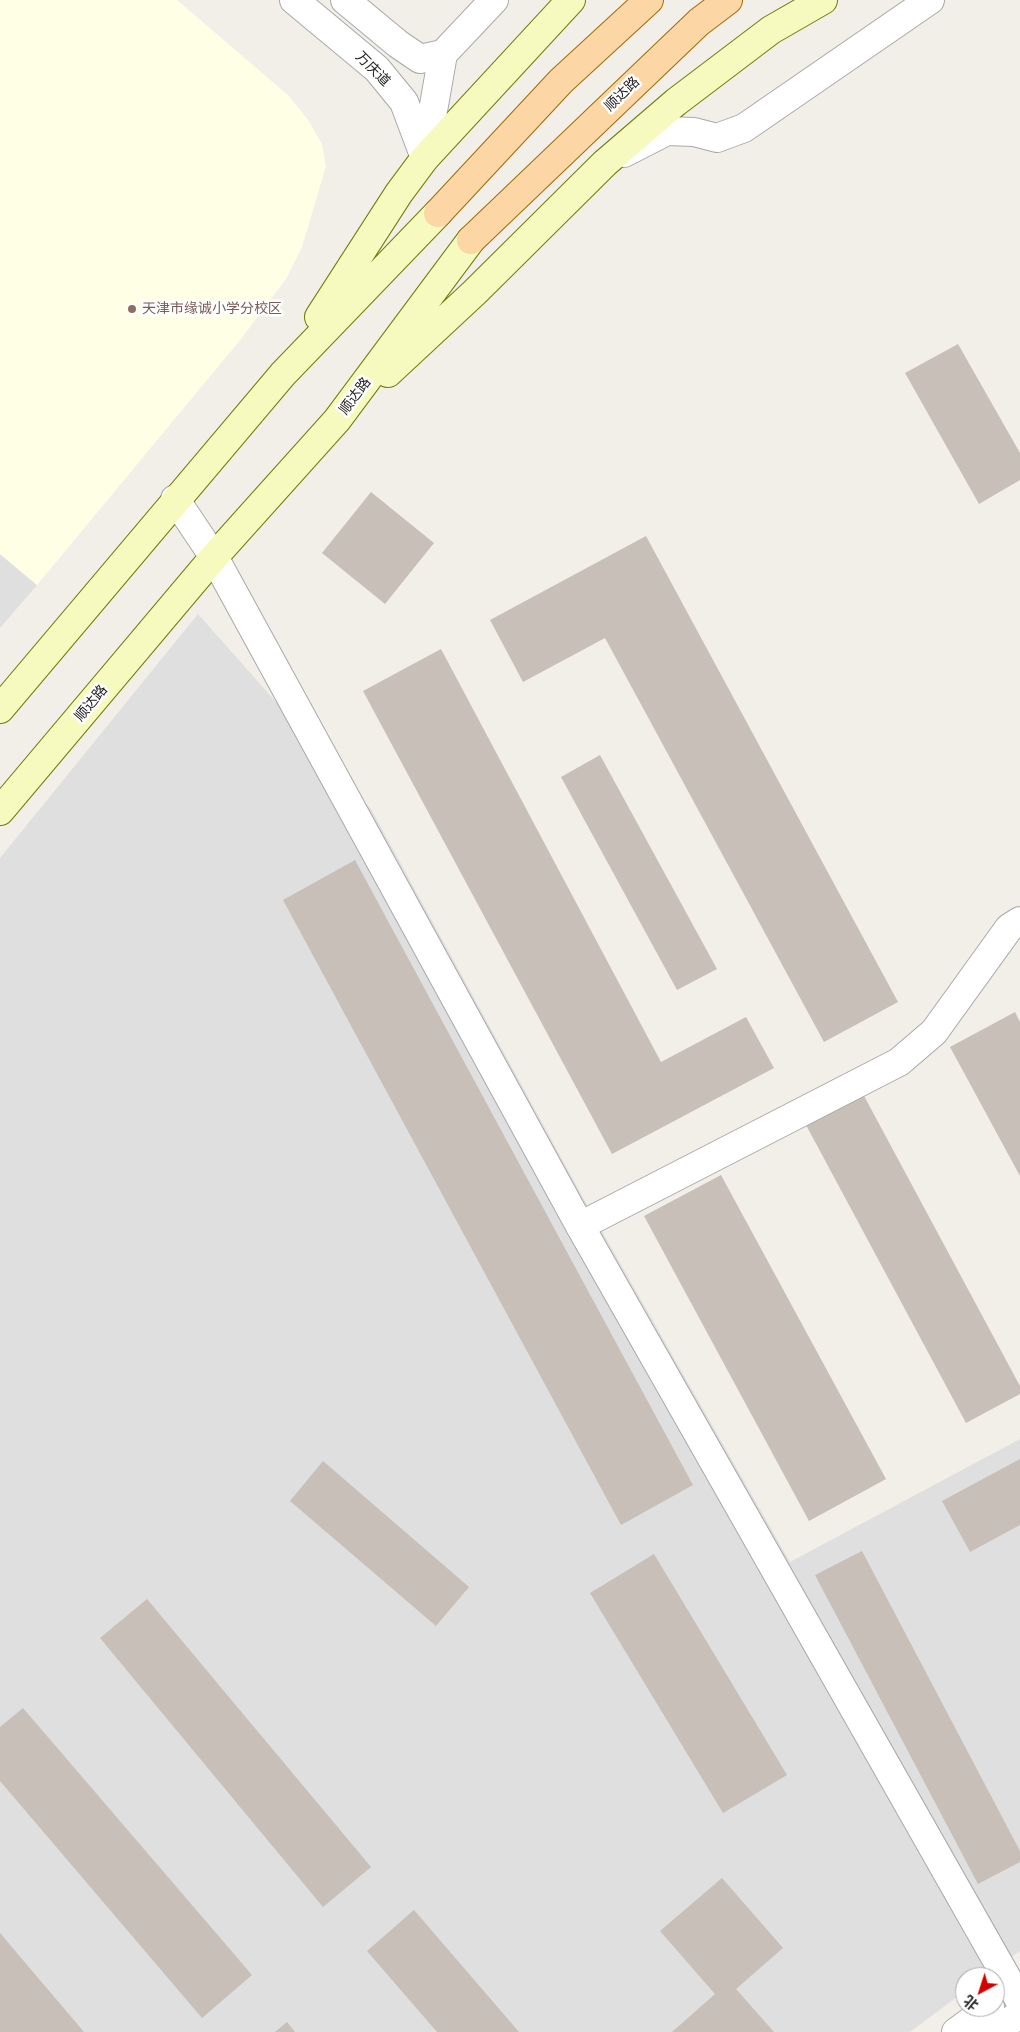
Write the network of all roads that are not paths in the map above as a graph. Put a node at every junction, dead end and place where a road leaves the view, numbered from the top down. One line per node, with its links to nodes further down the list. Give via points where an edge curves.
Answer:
1 (294, 0): 10 (street, 万庆道, via 377,69 404,102)
2 (345, 0): 9 (street, via 420,59)
3 (494, 0): 9 (street)
4 (571, 0): 10 (main road)
5 (649, 0): 12 (main road, via 561,81)
6 (728, 0): 13 (main road, 顺达路, via 699,22 471,240)
7 (823, 0): 11 (main road, via 771,30 676,102)
8 (930, 0): 11 (street, via 744,128 717,138 694,132 667,131)
9 (443, 54): 10 (street)
10 (425, 158): 12 (main road)
11 (605, 163): 13 (main road, via 475,292)
12 (283, 374): 14 (main road)
13 (337, 420): 15 (main road, 顺达路)
14 (175, 499): 15 (street); 16 (main road)
15 (214, 557): 17 (main road, 顺达路); 19 (street)
16 (0, 709)
17 (0, 811)
18 (1020, 920): 19 (street, via 1009,928 934,1032 899,1062)
19 (580, 1226): 20 (street)
20 (1014, 1999): 23 (street)
21 (976, 2017): 22 (street)
22 (956, 2032)
23 (994, 2032)

